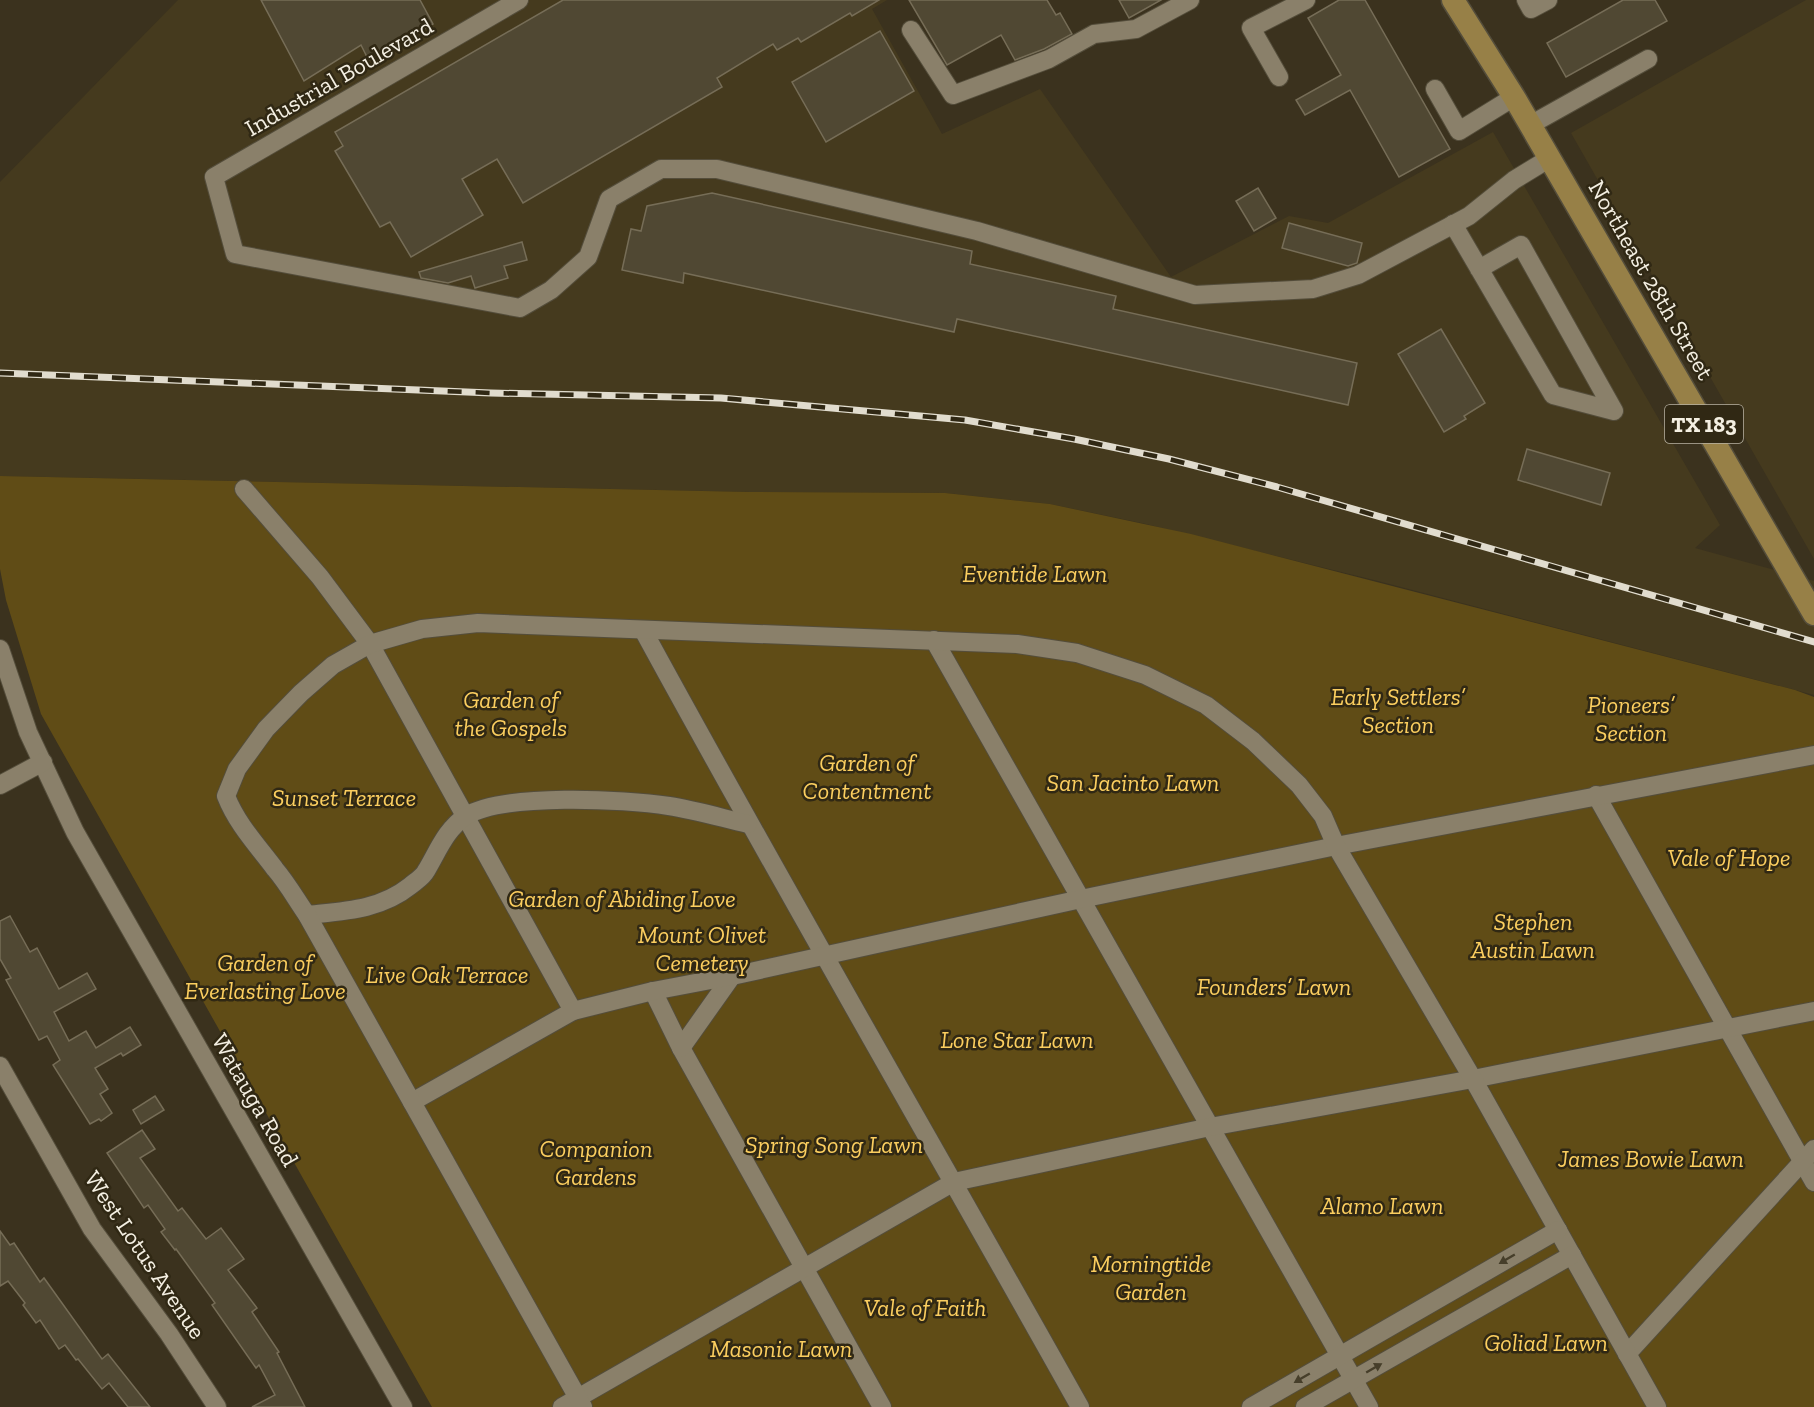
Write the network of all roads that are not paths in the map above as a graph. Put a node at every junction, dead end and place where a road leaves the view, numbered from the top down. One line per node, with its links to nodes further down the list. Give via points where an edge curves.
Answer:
1 (519, 0): 14 (street, Industrial Boulevard, via 214,177 235,254 520,308 551,290 588,257 609,199 661,169 717,169 898,212 1195,296 1313,289 1358,275)
2 (1190, 0): 7 (street, via 1136,29 1095,34 1049,59 953,95)
3 (1306, 0): 9 (street, via 1251,28)
4 (1526, 0): 5 (street, via 1531,9)
5 (1548, 0)
6 (1455, 2): 11 (main road, Northeast 28th Street / TX 183)
7 (911, 30)
8 (1648, 59): 12 (street)
9 (1279, 77)
10 (1435, 89): 11 (street, via 1459,131)
11 (1514, 97): 12 (main road, Northeast 28th Street / TX 183)
12 (1530, 125): 13 (main road, Northeast 28th Street / TX 183)
13 (1550, 158): 14 (street); 17 (main road, Northeast 28th Street / TX 183)
14 (1453, 224): 15 (street)
15 (1479, 269): 15 (street, via 1552,395 1614,411 1521,245)
16 (244, 489): 20 (street, via 320,577)
17 (1814, 614)
18 (643, 630): 19 (street); 20 (street, via 478,623 422,629); 27 (street)
19 (934, 640): 28 (street, via 1017,644 1077,653 1145,675 1206,705 1253,741 1299,785 1323,816); 29 (street)
20 (370, 644): 26 (street); 30 (street, via 333,665 273,722 237,769 226,796 232,813)
21 (0, 649): 23 (street, Watauga Road, via 28,732)
22 (1814, 755): 25 (street)
23 (43, 762): 24 (street); 53 (street, Watauga Road, via 75,832)
24 (0, 785)
25 (1596, 795): 28 (street); 36 (street)
26 (466, 816): 27 (street, via 487,807 582,799 669,806); 30 (street, via 447,834 425,874 398,896 363,909); 34 (street)
27 (748, 824): 31 (street)
28 (1336, 846): 29 (street); 39 (street)
29 (1080, 899): 31 (street); 41 (street)
30 (307, 915): 40 (street)
31 (825, 954): 32 (street); 43 (street)
32 (732, 976): 33 (street); 37 (street)
33 (653, 991): 34 (street); 37 (street)
34 (573, 1011): 40 (street)
35 (1814, 1011): 36 (street)
36 (1728, 1028): 39 (street); 42 (street)
37 (681, 1048): 47 (street)
38 (0, 1066): 52 (street, West Lotus Avenue, via 93,1229)
39 (1473, 1079): 41 (street); 45 (street)
40 (412, 1102): 51 (street)
41 (1210, 1127): 43 (street); 49 (street)
42 (1808, 1155): 44 (street); 48 (street)
43 (954, 1182): 47 (street); 55 (street)
44 (1814, 1182)
45 (1558, 1230): 46 (street); 49 (street, one-way to 49)
46 (1572, 1255): 48 (street); 50 (street, one-way to 46)
47 (803, 1269): 51 (street); 54 (street)
48 (1627, 1354): 59 (street)
49 (1340, 1356): 50 (street); 56 (street, one-way to 56)
50 (1353, 1380): 57 (street); 58 (street)
51 (574, 1404)
52 (217, 1407)
53 (403, 1407)
54 (882, 1407)
55 (1080, 1407)
56 (1251, 1407)
57 (1305, 1407)
58 (1369, 1407)
59 (1657, 1407)

